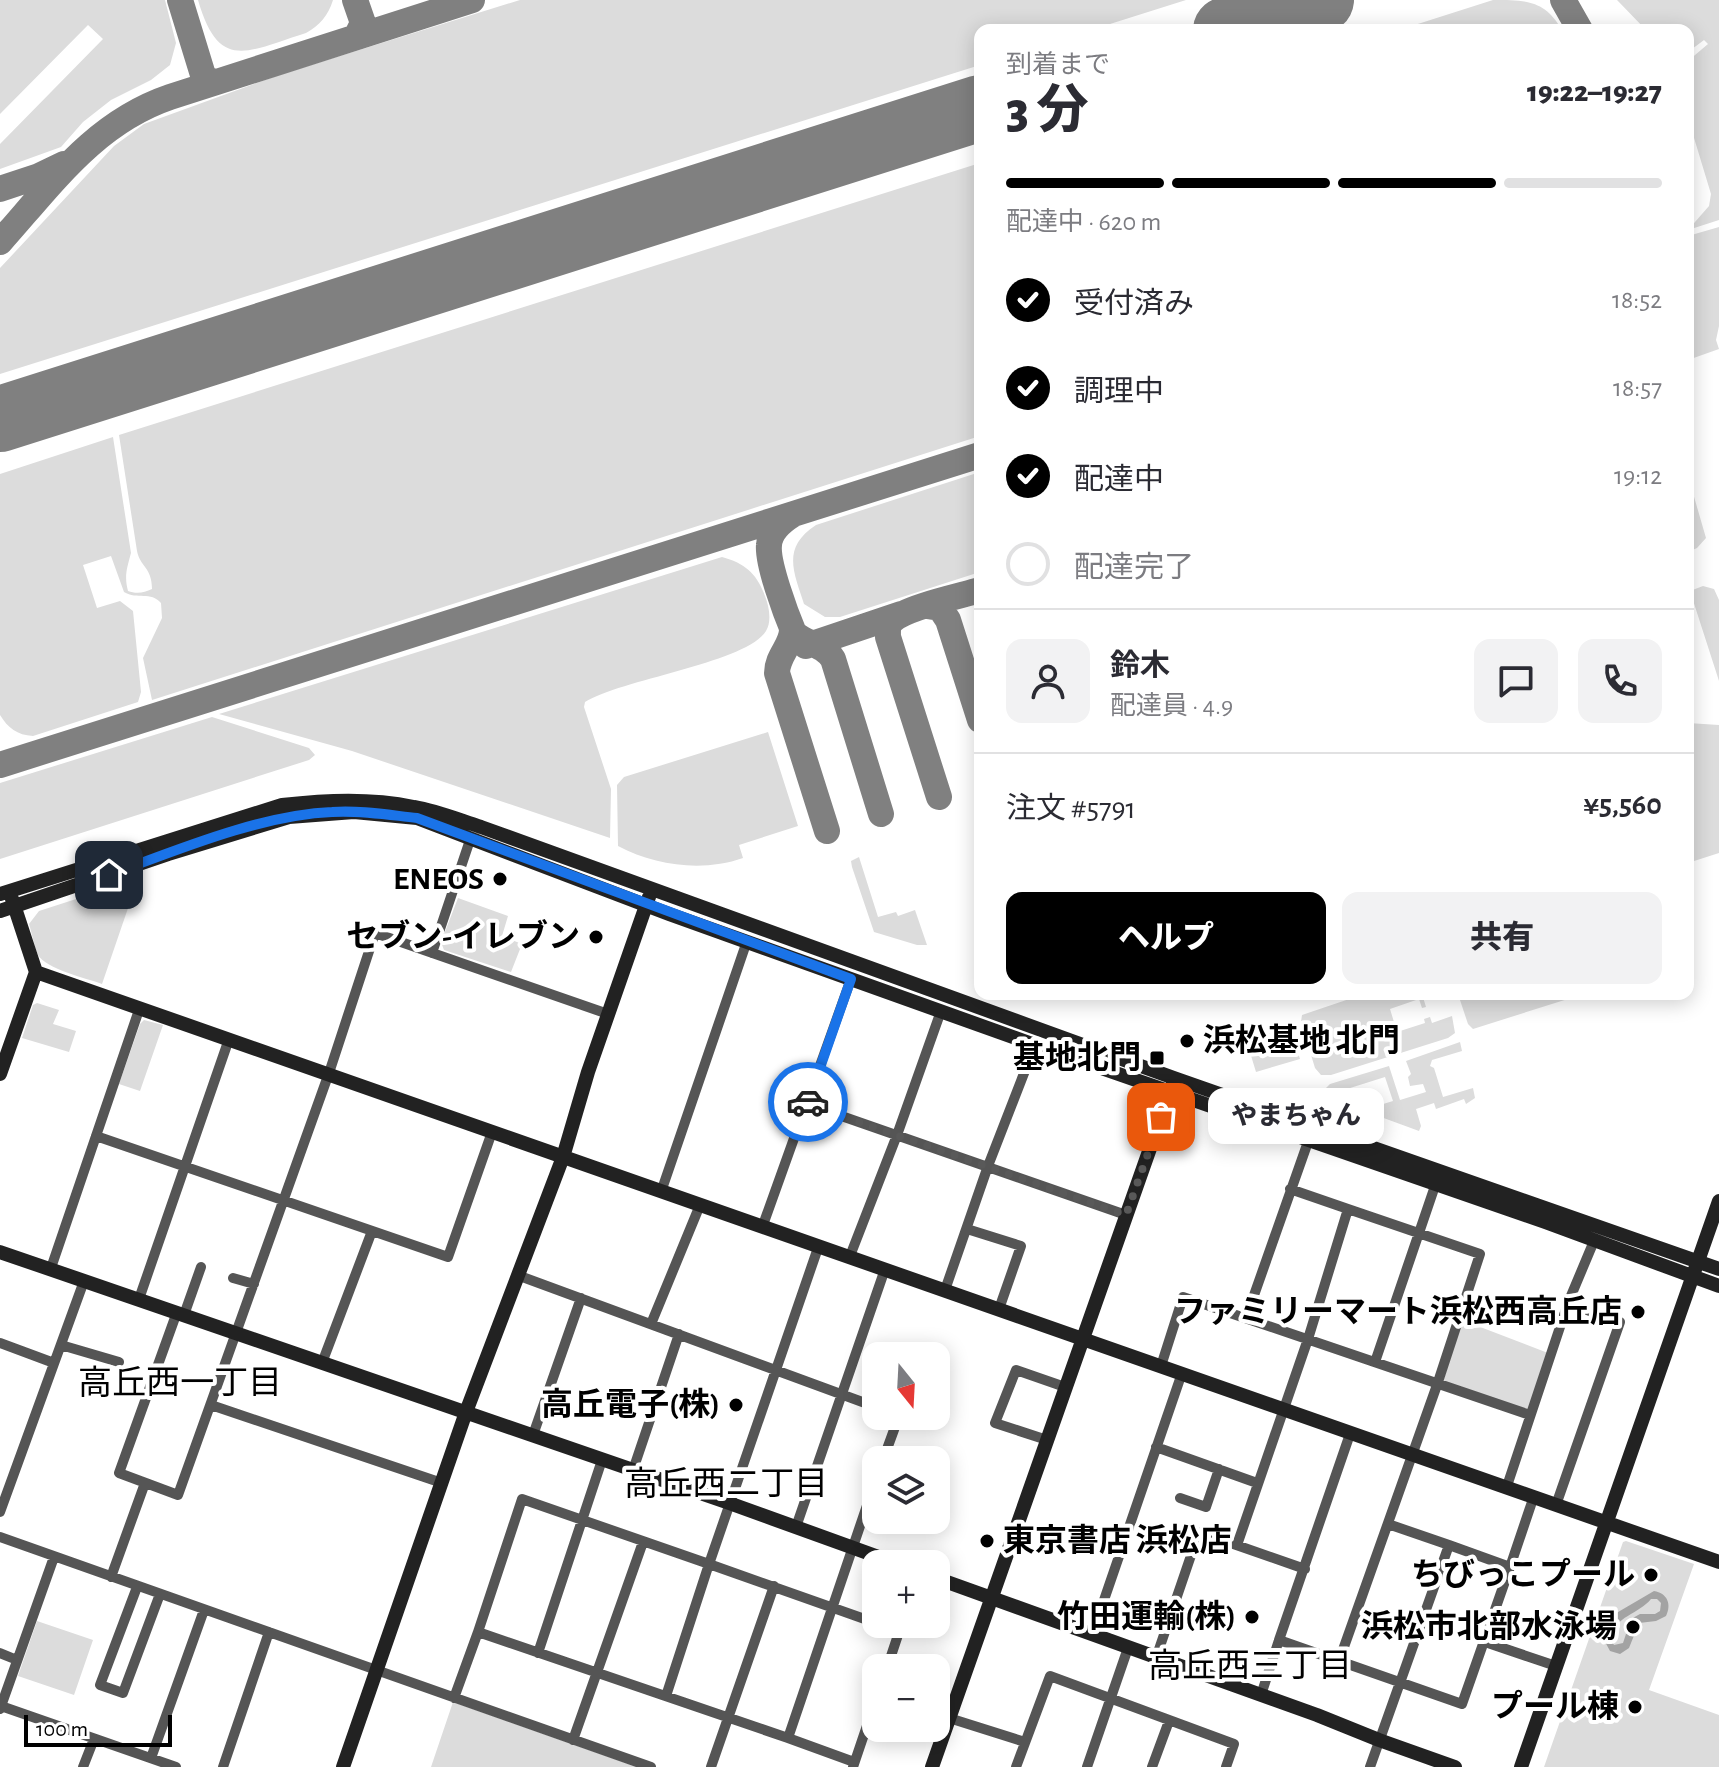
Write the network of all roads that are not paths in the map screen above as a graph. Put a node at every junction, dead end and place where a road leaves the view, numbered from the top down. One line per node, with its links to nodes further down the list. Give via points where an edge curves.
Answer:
1 (470, 840): 4 (street); 5 (street, via 417,818 305,814); 7 (street)
2 (651, 889): 3 (street, via 418,807 329,800 282,805); 4 (street); 17 (street)
3 (5, 892): 5 (street)
4 (647, 905): 6 (street); 12 (street)
5 (7, 909): 8 (street)
6 (747, 941): 9 (street); 28 (street)
7 (432, 953): 12 (street); 15 (street, via 375,933)
8 (36, 972): 10 (street); 16 (street)
9 (851, 979): 11 (street); 18 (street)
10 (140, 1007): 13 (street); 21 (street)
11 (941, 1011): 14 (street); 20 (street)
12 (608, 1014): 23 (street)
13 (229, 1039): 15 (street); 25 (street)
14 (1035, 1045): 17 (street); 24 (street)
15 (329, 1073): 19 (street); 29 (street)
16 (0, 1074)
17 (1172, 1086): 22 (street); 33 (street); 45 (street)
18 (807, 1104): 20 (street); 34 (street)
19 (492, 1132): 23 (street); 36 (street, via 448,1257)
20 (897, 1135): 24 (street); 41 (street)
21 (96, 1136): 25 (street); 43 (street)
22 (1309, 1139): 26 (street); 27 (street)
23 (563, 1157): 28 (street); 47 (street)
24 (988, 1166): 33 (street); 35 (street)
25 (186, 1167): 29 (street); 54 (street)
26 (1436, 1183): 37 (street); 38 (street)
27 (1290, 1189): 32 (street); 58 (street)
28 (661, 1192): 31 (street)
29 (283, 1200): 36 (street); 50 (street)
30 (1719, 1201): 45 (street)
31 (700, 1205): 34 (street); 59 (street)
32 (1348, 1209): 37 (street); 63 (street)
33 (1126, 1215): 62 (street)
34 (763, 1225): 39 (street)
35 (967, 1229): 52 (street); 56 (street, via 1021,1246)
36 (372, 1231): 69 (street)
37 (1418, 1231): 67 (street); 73 (street, via 1480,1254)
38 (1594, 1241): 45 (street); 55 (street)
39 (819, 1245): 41 (street); 71 (street)
40 (0, 1252): 43 (street)
41 (850, 1256): 44 (street)
42 (201, 1267): 57 (street)
43 (51, 1268): 49 (street)
44 (885, 1269): 52 (street); 75 (street)
45 (1695, 1269): 46 (street); 51 (street); 101 (street)
46 (1719, 1269)
47 (517, 1275): 53 (street); 79 (street)
48 (233, 1278): 50 (street)
49 (84, 1281): 54 (street); 65 (street)
50 (254, 1284): 60 (street)
51 (1719, 1286)
52 (945, 1290): 56 (street)
53 (581, 1298): 59 (street); 82 (street)
54 (139, 1299): 57 (street)
55 (1568, 1303): 80 (street); 96 (street, via 1620,1322)
56 (999, 1309): 62 (street)
57 (180, 1314): 60 (street); 89 (street, via 119,1473)
58 (1246, 1318): 63 (street); 70 (street, via 1183,1297)
59 (651, 1324): 61 (street)
60 (236, 1333): 69 (street); 77 (street)
61 (679, 1334): 71 (street); 88 (street)
62 (1081, 1338): 70 (street); 74 (street)
63 (1308, 1339): 67 (street); 78 (street)
64 (0, 1343): 68 (street)
65 (61, 1345): 66 (street); 68 (street)
66 (119, 1362)
67 (1375, 1362): 73 (street)
68 (54, 1363): 97 (street)
69 (322, 1363): 79 (street)
70 (1161, 1366): 72 (street)
71 (776, 1369): 75 (street); 95 (street)
72 (1182, 1373): 78 (street); 84 (street)
73 (1437, 1385): 80 (street); 85 (street)
74 (1065, 1387): 83 (street); 83 (street, via 1016,1370 995,1423)
75 (842, 1394): 76 (street); 102 (street)
76 (862, 1402)
77 (211, 1405): 89 (street, via 178,1495); 90 (street)
78 (1282, 1408): 81 (street); 91 (street)
79 (466, 1412): 82 (street); 90 (street)
80 (1530, 1415): 92 (street)
81 (1350, 1434): 85 (street); 113 (street)
82 (533, 1435): 86 (street)
83 (1047, 1440): 119 (street)
84 (1156, 1447): 87 (street); 125 (street)
85 (1412, 1454): 92 (street); 100 (street)
86 (602, 1460): 88 (street); 99 (street)
87 (1219, 1469): 91 (street); 94 (street, via 1206,1507)
88 (633, 1470): 95 (street)
89 (145, 1483): 114 (street)
90 (442, 1483): 135 (street)
91 (1257, 1483): 105 (street)
92 (1507, 1486): 93 (street)
93 (1534, 1496): 96 (street); 112 (street)
94 (1180, 1498)
95 (729, 1503): 102 (street); 111 (street)
96 (1556, 1505): 101 (street)
97 (0, 1512)
98 (862, 1517): 107 (street)
99 (584, 1520): 104 (street); 124 (street, via 522,1499); 130 (street)
100 (1388, 1524): 106 (street); 133 (street)
101 (1606, 1524): 110 (street); 134 (street)
102 (796, 1527): 107 (street)
103 (0, 1537): 109 (street)
104 (643, 1542): 111 (street); 136 (street)
105 (1237, 1545): 113 (street); 131 (street, via 1199,1532)
106 (1449, 1545): 112 (street); 137 (street)
107 (851, 1547): 108 (street); 120 (street)
108 (862, 1551)
109 (54, 1557): 114 (street); 132 (street)
110 (1719, 1562)
111 (709, 1564): 116 (street); 139 (street)
112 (1510, 1567): 127 (street)
113 (1305, 1569): 126 (street)
114 (111, 1577): 117 (street)
115 (950, 1583): 119 (street)
116 (774, 1586): 120 (street); 144 (street)
117 (137, 1587): 118 (street); 118 (street, via 100,1685 123,1693)
118 (160, 1594): 121 (street)
119 (991, 1598): 125 (street); 143 (street)
120 (832, 1606): 122 (street); 147 (street)
121 (204, 1610): 123 (street); 154 (street)
122 (862, 1617)
123 (269, 1632): 135 (street); 158 (street)
124 (478, 1632): 130 (street); 140 (street)
125 (1092, 1635): 128 (street)
126 (1279, 1640): 133 (street); 138 (street)
127 (1485, 1642): 134 (street); 137 (street, via 1462,1704)
128 (1128, 1648): 131 (street); 141 (street)
129 (0, 1653): 132 (street)
130 (538, 1653): 136 (street)
131 (1156, 1658): 138 (street)
132 (17, 1660): 142 (street)
133 (1339, 1661): 137 (street)
134 (1556, 1666): 169 (street)
135 (376, 1670): 140 (street); 159 (street)
136 (597, 1673): 139 (street); 149 (street)
137 (1399, 1684): 151 (street)
138 (1261, 1695): 151 (street)
139 (666, 1696): 144 (street)
140 (454, 1698): 149 (street)
141 (1111, 1699): 146 (street); 153 (street, via 1050,1676); 164 (street)
142 (1, 1707): 148 (street)
143 (950, 1715)
144 (730, 1717): 147 (street); 161 (street)
145 (950, 1718): 153 (street)
146 (1169, 1721): 165 (street); 166 (street, via 1234,1744)
147 (788, 1738): 155 (street)
148 (94, 1739): 154 (street); 156 (street)
149 (573, 1740): 160 (street)
150 (862, 1740): 155 (street)
151 (1379, 1740): 167 (street); 168 (street)
152 (941, 1742): 162 (street)
153 (1025, 1742): 163 (street)
154 (151, 1758): 157 (street)
155 (854, 1764)
156 (83, 1767)
157 (176, 1767)
158 (223, 1767)
159 (343, 1767)
160 (651, 1767)
161 (711, 1767)
162 (932, 1767)
163 (1016, 1767)
164 (1087, 1767)
165 (1152, 1767)
166 (1226, 1767)
167 (1370, 1767)
168 (1455, 1767)
169 (1521, 1767)

